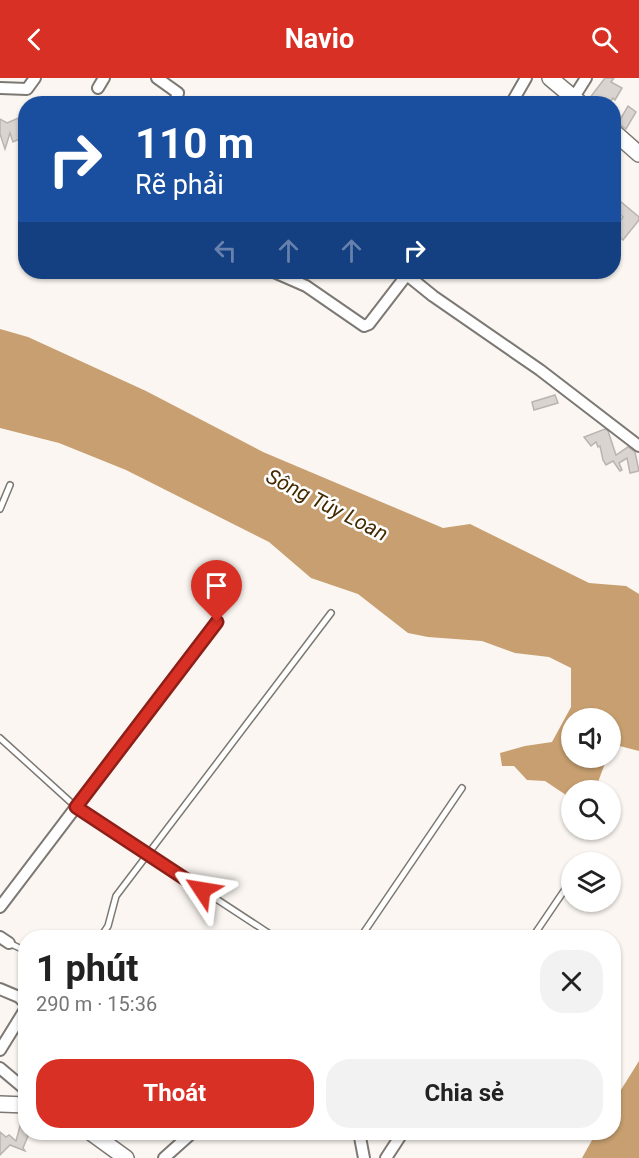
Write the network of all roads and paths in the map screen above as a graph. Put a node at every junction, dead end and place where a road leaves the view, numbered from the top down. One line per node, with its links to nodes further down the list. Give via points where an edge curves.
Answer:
1 (35, 78): 6 (street, via 27,88)
2 (156, 78): 7 (street)
3 (526, 78): 8 (street)
4 (550, 78): 9 (street)
5 (586, 78): 10 (street)
6 (0, 88)
7 (177, 96)
8 (516, 96)
9 (572, 96)
10 (579, 96)
11 (621, 138): 12 (street)
12 (639, 154)
13 (290, 279): 14 (street, via 364,326)
14 (403, 279)
15 (415, 279): 16 (street)
16 (639, 446)
17 (10, 484): 18 (lane)
18 (0, 509)
19 (331, 614): 24 (lane)
20 (217, 622): 23 (lane)
21 (0, 738): 23 (lane)
22 (462, 788): 29 (lane)
23 (76, 807): 24 (lane); 26 (street)
24 (147, 854): 27 (lane, via 116,896); 28 (lane)
25 (561, 895): 30 (lane)
26 (0, 908)
27 (105, 930)
28 (264, 930)
29 (365, 930)
30 (537, 930)
31 (4, 940): 32 (lane)
32 (18, 947)
33 (0, 989): 34 (street)
34 (18, 997)
35 (18, 1020): 36 (street)
36 (0, 1050)
37 (0, 1068): 38 (street)
38 (18, 1083)
39 (0, 1104): 40 (street)
40 (18, 1105)
41 (101, 1140): 45 (street)
42 (184, 1140): 46 (street)
43 (361, 1140): 47 (street)
44 (398, 1140): 48 (street)
45 (126, 1158)
46 (164, 1158)
47 (364, 1158)
48 (386, 1158)

